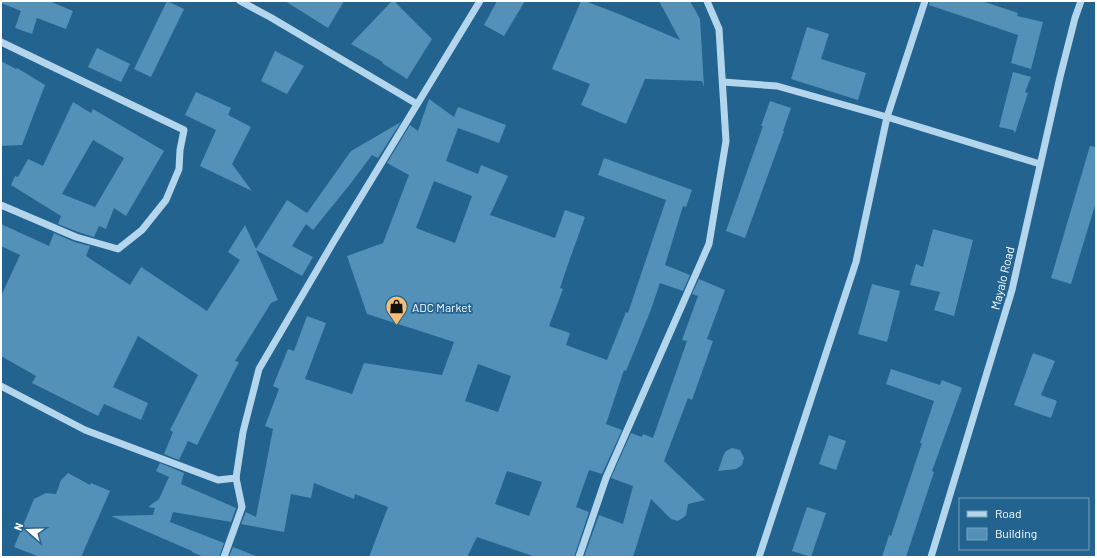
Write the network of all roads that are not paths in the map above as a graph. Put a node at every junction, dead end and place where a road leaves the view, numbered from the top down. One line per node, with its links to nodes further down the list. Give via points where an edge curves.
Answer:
1 (240, 1): 8 (street)
2 (480, 1): 8 (street)
3 (707, 1): 7 (street, via 719,29)
4 (925, 1): 9 (street)
5 (1081, 1): 10 (street, Mayalo Road)
6 (1, 42): 11 (street, via 184,130 179,169 166,200 142,230 118,249 76,237)
7 (723, 82): 9 (street, via 776,86); 15 (street, via 726,141 709,244 606,478)
8 (417, 104): 13 (street, via 259,369 243,432)
9 (887, 117): 10 (street); 16 (street, via 856,262)
10 (1040, 164): 17 (street, Mayalo Road, via 1012,290)
11 (1, 205)
12 (1, 386): 13 (street, via 85,430 218,480)
13 (236, 478): 14 (street, via 242,507)
14 (224, 557)
15 (579, 557)
16 (759, 557)
17 (931, 557)

